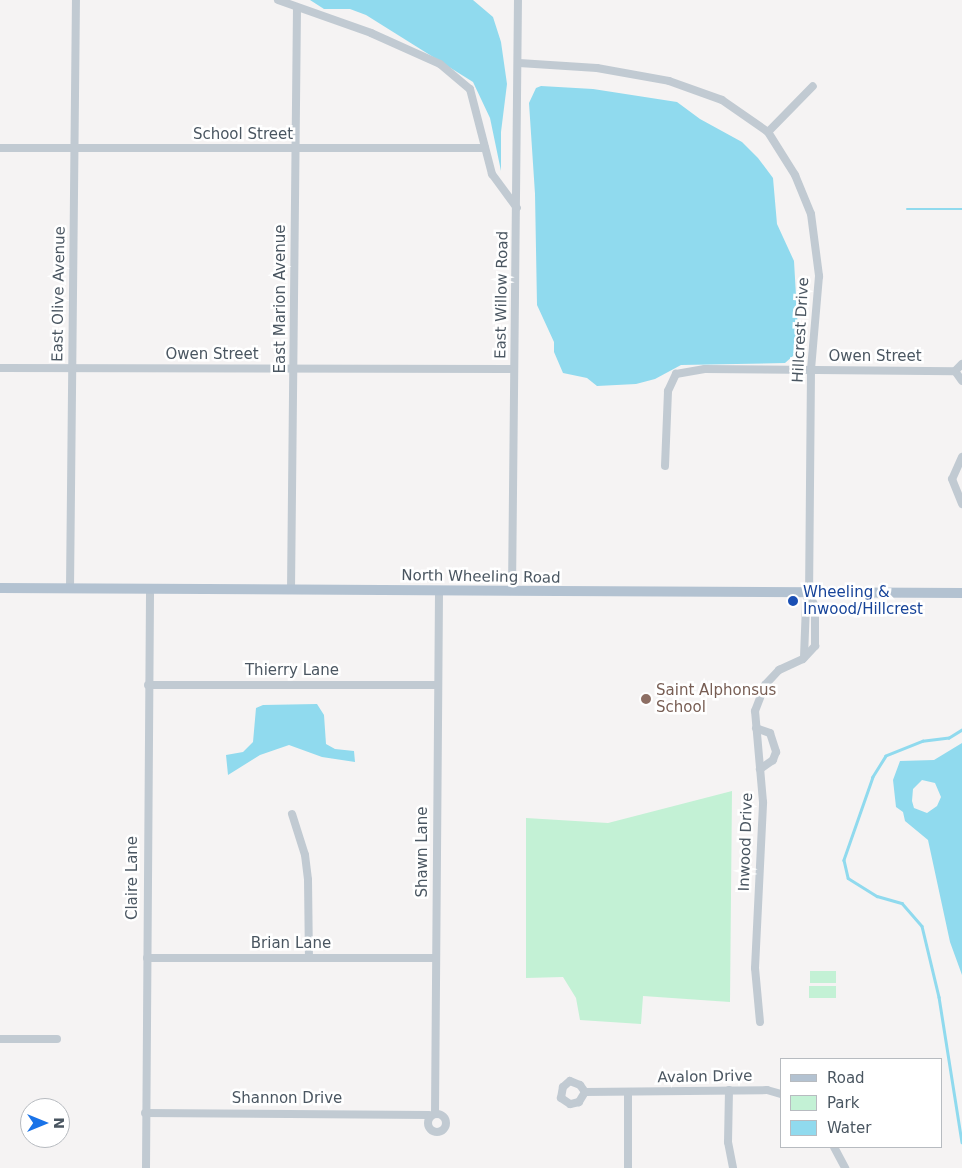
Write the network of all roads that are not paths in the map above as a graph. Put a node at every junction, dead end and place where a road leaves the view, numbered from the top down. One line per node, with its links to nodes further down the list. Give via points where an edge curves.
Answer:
1 (76, 0): 9 (street, East Olive Avenue)
2 (278, 0): 4 (street)
3 (518, 0): 5 (street, East Willow Road)
4 (297, 8): 10 (street, East Marion Avenue); 11 (street, via 371,33 440,64 470,89)
5 (519, 63): 7 (street, Hillcrest Drive, via 597,68 669,81 722,100); 12 (street, East Willow Road)
6 (813, 86): 7 (street)
7 (768, 132): 18 (street, Hillcrest Drive, via 795,175 811,214 819,276)
8 (0, 148): 9 (street, School Street)
9 (75, 148): 10 (street, School Street); 15 (street, East Olive Avenue)
10 (296, 148): 11 (street, School Street); 16 (street, East Marion Avenue)
11 (485, 148): 12 (street, via 492,174)
12 (517, 208): 17 (street, East Willow Road)
13 (962, 364): 19 (street)
14 (0, 368): 15 (street, Owen Street)
15 (72, 368): 16 (street, Owen Street); 25 (street, East Olive Avenue)
16 (295, 369): 17 (street, Owen Street); 27 (street, East Marion Avenue)
17 (514, 369): 29 (street, East Willow Road)
18 (811, 370): 19 (street, Owen Street); 22 (street, Owen Street, via 705,369 676,374 668,391); 31 (street, Hillcrest Drive)
19 (955, 371): 20 (street)
20 (962, 381)
21 (962, 457): 23 (street, via 952,479)
22 (665, 466)
23 (962, 504)
24 (0, 588): 25 (main road, North Wheeling Road)
25 (70, 588): 26 (main road, North Wheeling Road)
26 (150, 589): 27 (main road, North Wheeling Road); 32 (street, Claire Lane)
27 (291, 590): 28 (main road, North Wheeling Road)
28 (439, 591): 29 (main road, North Wheeling Road); 33 (street, Shawn Lane)
29 (512, 592): 31 (main road, North Wheeling Road)
30 (962, 593): 31 (main road, North Wheeling Road)
31 (809, 594): 34 (street, Inwood Drive, via 815,606 814,646 804,657 779,670 764,685 755,711)
32 (148, 685): 33 (street, Thierry Lane); 37 (street, Claire Lane)
33 (437, 685): 39 (street, Shawn Lane)
34 (756, 728): 35 (street, Inwood Drive); 35 (street, via 770,733 776,752 773,760)
35 (760, 769): 40 (street, Inwood Drive, via 763,802 755,968)
36 (292, 814): 38 (street, via 302,843 308,880)
37 (147, 958): 38 (street, Brian Lane); 47 (street, Claire Lane)
38 (309, 958): 39 (street, Brian Lane)
39 (436, 958): 48 (street, Shawn Lane)
40 (760, 1022)
41 (0, 1039): 42 (street)
42 (57, 1039)
43 (729, 1090): 45 (street, Avalon Drive); 46 (street, Avalon Drive, via 768,1090); 52 (street, via 728,1142)
44 (585, 1092): 45 (street, Avalon Drive)
45 (628, 1092): 51 (street)
46 (780, 1094)
47 (146, 1113): 48 (street, Shannon Drive); 50 (street, Claire Lane)
48 (432, 1114)
49 (835, 1148): 53 (street)
50 (146, 1168)
51 (628, 1168)
52 (733, 1168)
53 (845, 1168)

